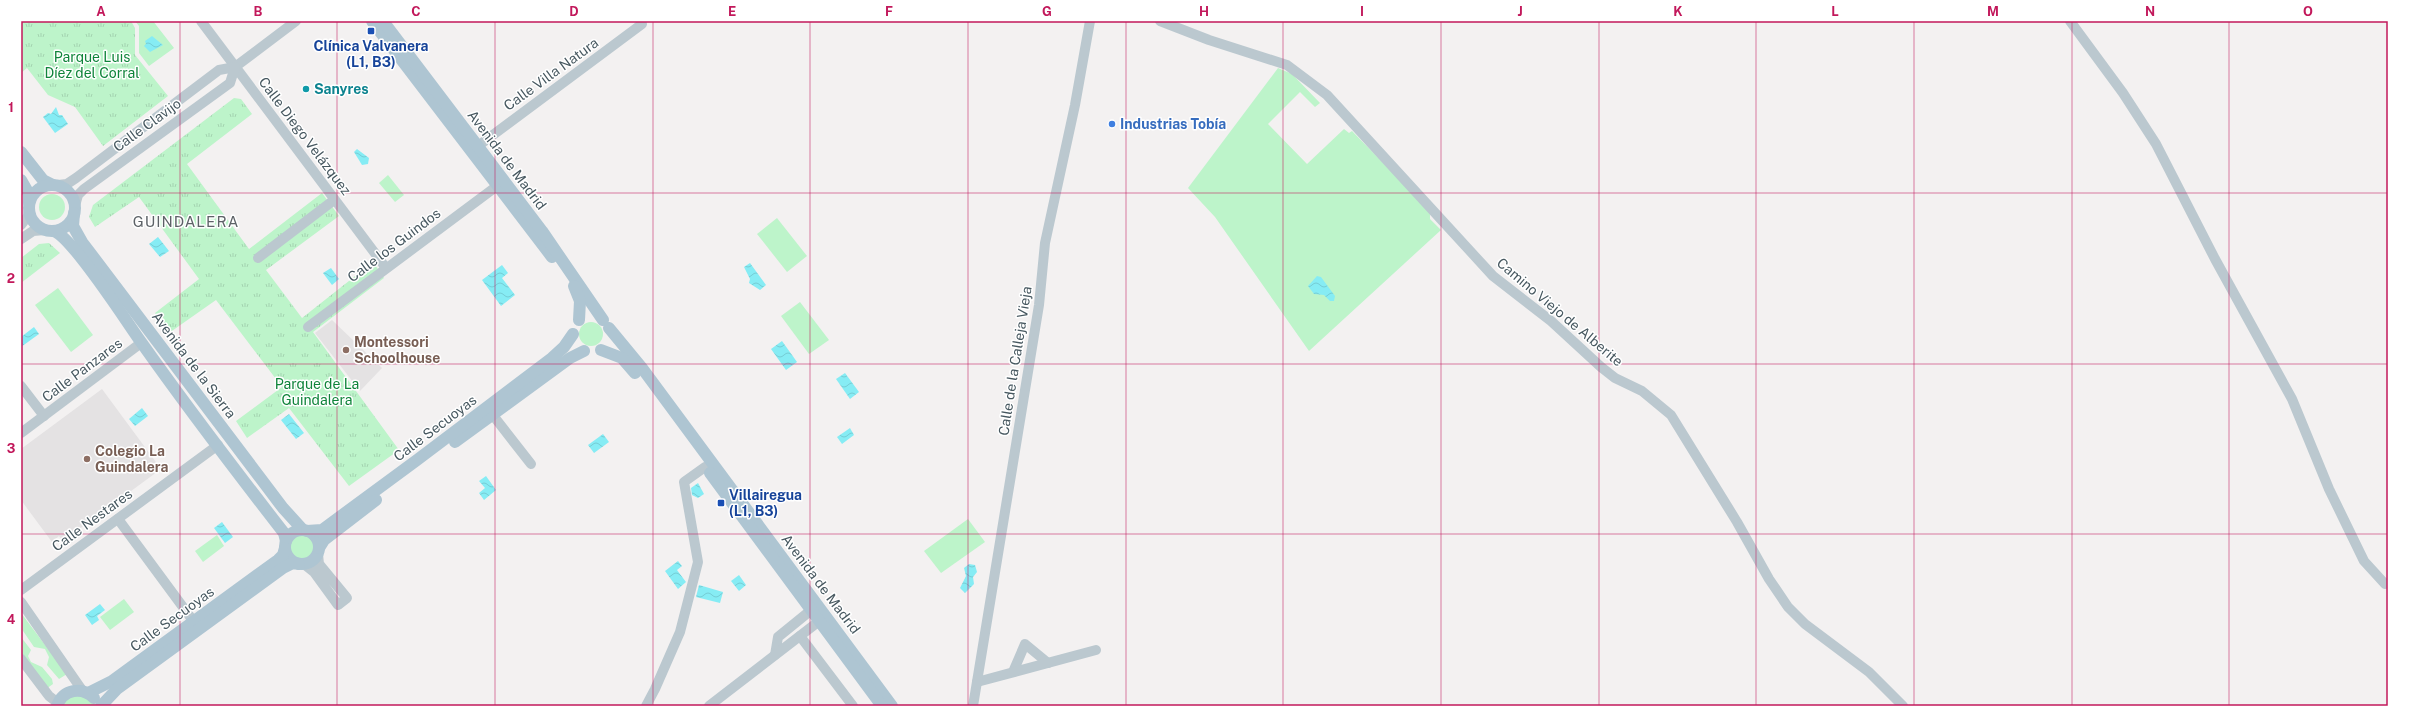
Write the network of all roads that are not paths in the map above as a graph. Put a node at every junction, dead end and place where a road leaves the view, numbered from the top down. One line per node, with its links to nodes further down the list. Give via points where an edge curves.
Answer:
1 (200, 21): 9 (street, Calle Diego Velázquez)
2 (296, 21): 9 (street, Calle Clavijo)
3 (372, 21): 14 (main road, Avenida de Madrid)
4 (383, 21): 10 (main road, Avenida de Madrid)
5 (1090, 21): 54 (street, Calle de la Calleja Vieja, via 1045,243 1039,305)
6 (1160, 21): 65 (street, Camino Viejo de Alberite, via 1208,40 1287,65 1326,95 1493,276 1551,321 1615,378 1642,391 1671,415 1788,607 1805,624 1869,672)
7 (2070, 21): 42 (street, via 2123,93 2156,144 2215,259 2292,399 2329,489 2364,561)
8 (642, 24): 10 (street, Calle Villa Natura)
9 (235, 67): 13 (street, Calle Clavijo, via 219,70 76,178 67,184); 15 (street, Calle Diego Velázquez); 17 (street, Calle Clavijo, via 230,83 84,189)
10 (478, 146): 24 (main road, Avenida de Madrid, via 542,230)
11 (21, 152): 13 (main road, via 43,180)
12 (21, 180): 16 (main road, via 29,194)
13 (56, 185): 16 (main road, via 47,185 35,191); 17 (main road, via 70,193)
14 (497, 186): 22 (street, Calle los Guindos); 23 (main road, Avenida de Madrid, via 577,291 580,301)
15 (334, 200): 21 (street); 22 (street, Calle Diego Velázquez)
16 (29, 206): 18 (street, via 28,216); 19 (main road, via 34,222)
17 (75, 209): 19 (main road, via 67,225); 38 (main road, Avenida de la Sierra, via 73,226 82,242 283,508)
18 (21, 225)
19 (50, 230): 20 (street, via 34,231); 27 (main road, Avenida de la Sierra, via 62,235 77,252)
20 (21, 239)
21 (258, 258)
22 (386, 268): 25 (street, Calle los Guindos)
23 (579, 320): 24 (main road, via 588,316); 26 (main road)
24 (606, 324): 28 (main road, via 609,340); 63 (main road, Avenida de Madrid, via 642,368)
25 (308, 327)
26 (573, 334): 29 (main road, via 576,344); 38 (main road, Calle Secuoyas, via 552,358 322,530)
27 (141, 343): 32 (street, Calle Panzares); 34 (main road, Avenida de la Sierra)
28 (601, 350): 29 (main road, via 590,353); 36 (main road, Avenida de Madrid, via 615,354 627,362)
29 (584, 351): 31 (main road, Calle Secuoyas, via 570,358)
30 (21, 386): 32 (street)
31 (492, 414): 35 (street); 40 (main road, Calle Secuoyas, via 327,537)
32 (44, 416): 33 (street, Calle Panzares)
33 (21, 433)
34 (218, 445): 37 (street, Calle Nestares); 39 (main road, Avenida de la Sierra, via 284,533)
35 (531, 464)
36 (705, 467): 45 (main road, Avenida de Madrid); 59 (street, via 684,482 698,562 680,632)
37 (118, 519): 43 (street, Calle Nestares); 46 (street)
38 (305, 530): 39 (main road, via 293,532); 40 (main road, via 316,537)
39 (285, 544): 41 (main road, via 289,558); 46 (main road, Calle Secuoyas, via 283,555 278,560)
40 (318, 551): 41 (main road, via 310,562); 41 (street, via 319,564 347,598 338,605 314,572)
41 (302, 564): 58 (main road, Calle Secuoyas, via 293,563 283,568 117,689)
42 (2385, 584)
43 (21, 590)
44 (21, 602): 55 (street)
45 (810, 612): 47 (main road, Avenida de Madrid); 50 (street, via 778,637)
46 (194, 622): 55 (main road, Calle Secuoyas, via 112,681)
47 (818, 622): 48 (street); 62 (main road, Avenida de Madrid)
48 (800, 636): 50 (street); 61 (street)
49 (1096, 650): 52 (street)
50 (775, 655): 60 (street)
51 (21, 659): 56 (street)
52 (1048, 663): 53 (street); 53 (street, via 1025,644)
53 (1013, 672): 54 (street)
54 (977, 682): 64 (street, Calle de la Calleja Vieja)
55 (85, 691): 56 (main road, Calle Secuoyas, via 68,692); 57 (main road, via 93,697)
56 (58, 704)
57 (98, 706)
58 (102, 706)
59 (646, 706)
60 (709, 706)
61 (853, 706)
62 (882, 706)
63 (892, 706)
64 (973, 706)
65 (1903, 706)

